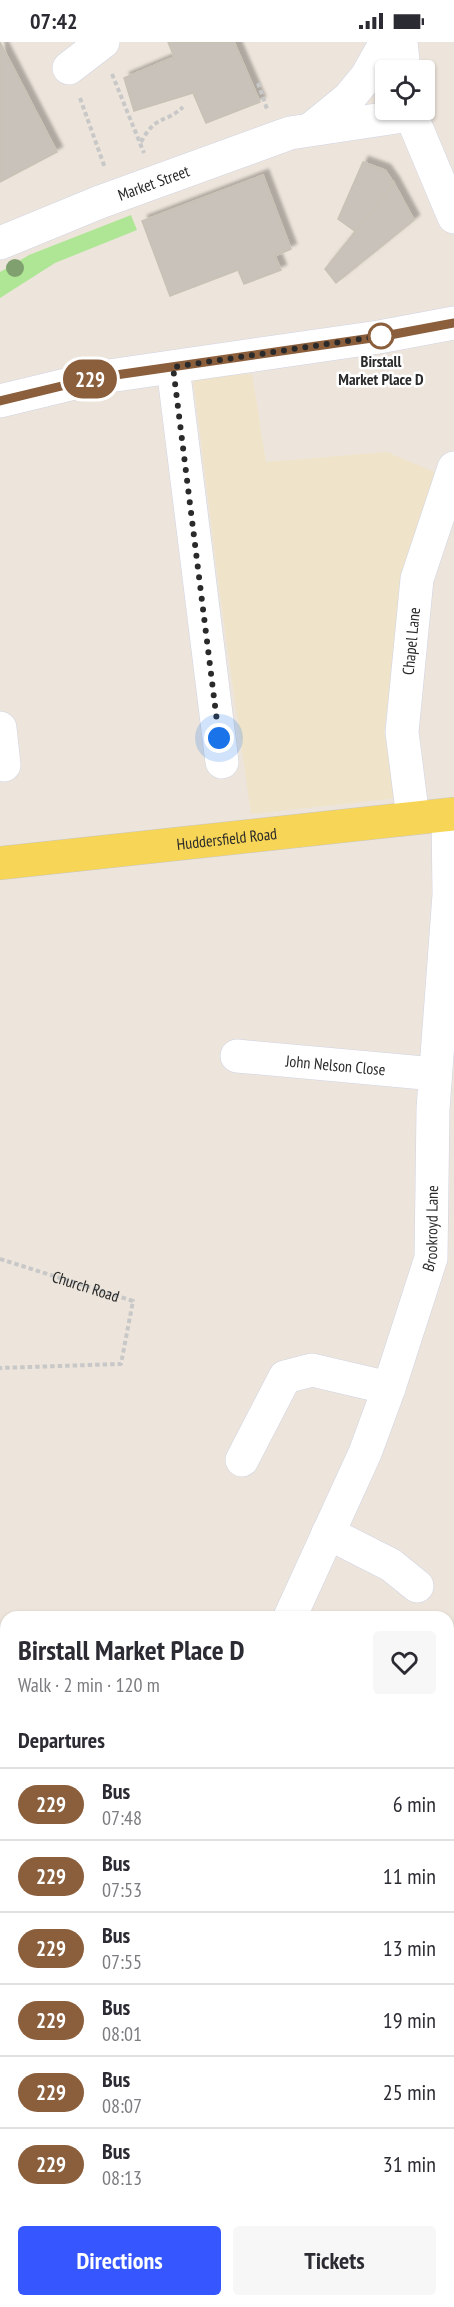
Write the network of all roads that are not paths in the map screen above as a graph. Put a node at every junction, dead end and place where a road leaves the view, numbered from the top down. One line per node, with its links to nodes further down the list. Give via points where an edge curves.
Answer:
1 (386, 42): 8 (street, Market Street, via 368,76 349,98)
2 (401, 42): 4 (street)
3 (101, 44): 5 (street)
4 (403, 60)
5 (69, 68)
6 (375, 118): 8 (street, Market Street)
7 (412, 120): 9 (street)
8 (310, 130): 10 (street, Market Street, via 290,133)
9 (454, 217)
10 (0, 243)
11 (454, 324): 12 (street)
12 (173, 367): 13 (street, via 95,378); 16 (street)
13 (0, 401)
14 (454, 468): 19 (street, Chapel Lane, via 417,579 402,732)
15 (0, 728): 17 (street)
16 (222, 762)
17 (4, 765)
18 (451, 814): 19 (main road, Huddersfield Road); 22 (street, Brookroyd Lane)
19 (413, 818): 20 (main road, Huddersfield Road)
20 (0, 862)
21 (237, 1056): 22 (street, John Nelson Close)
22 (435, 1074): 23 (street, Brookroyd Lane, via 432,1119)
23 (443, 1256): 24 (street, Brookroyd Lane)
24 (389, 1388): 25 (street, via 312,1370 285,1377); 26 (street, Brookroyd Lane)
25 (242, 1460)
26 (327, 1533): 27 (street, via 391,1564); 28 (street, Brookroyd Lane)
27 (417, 1586)
28 (293, 1611)

